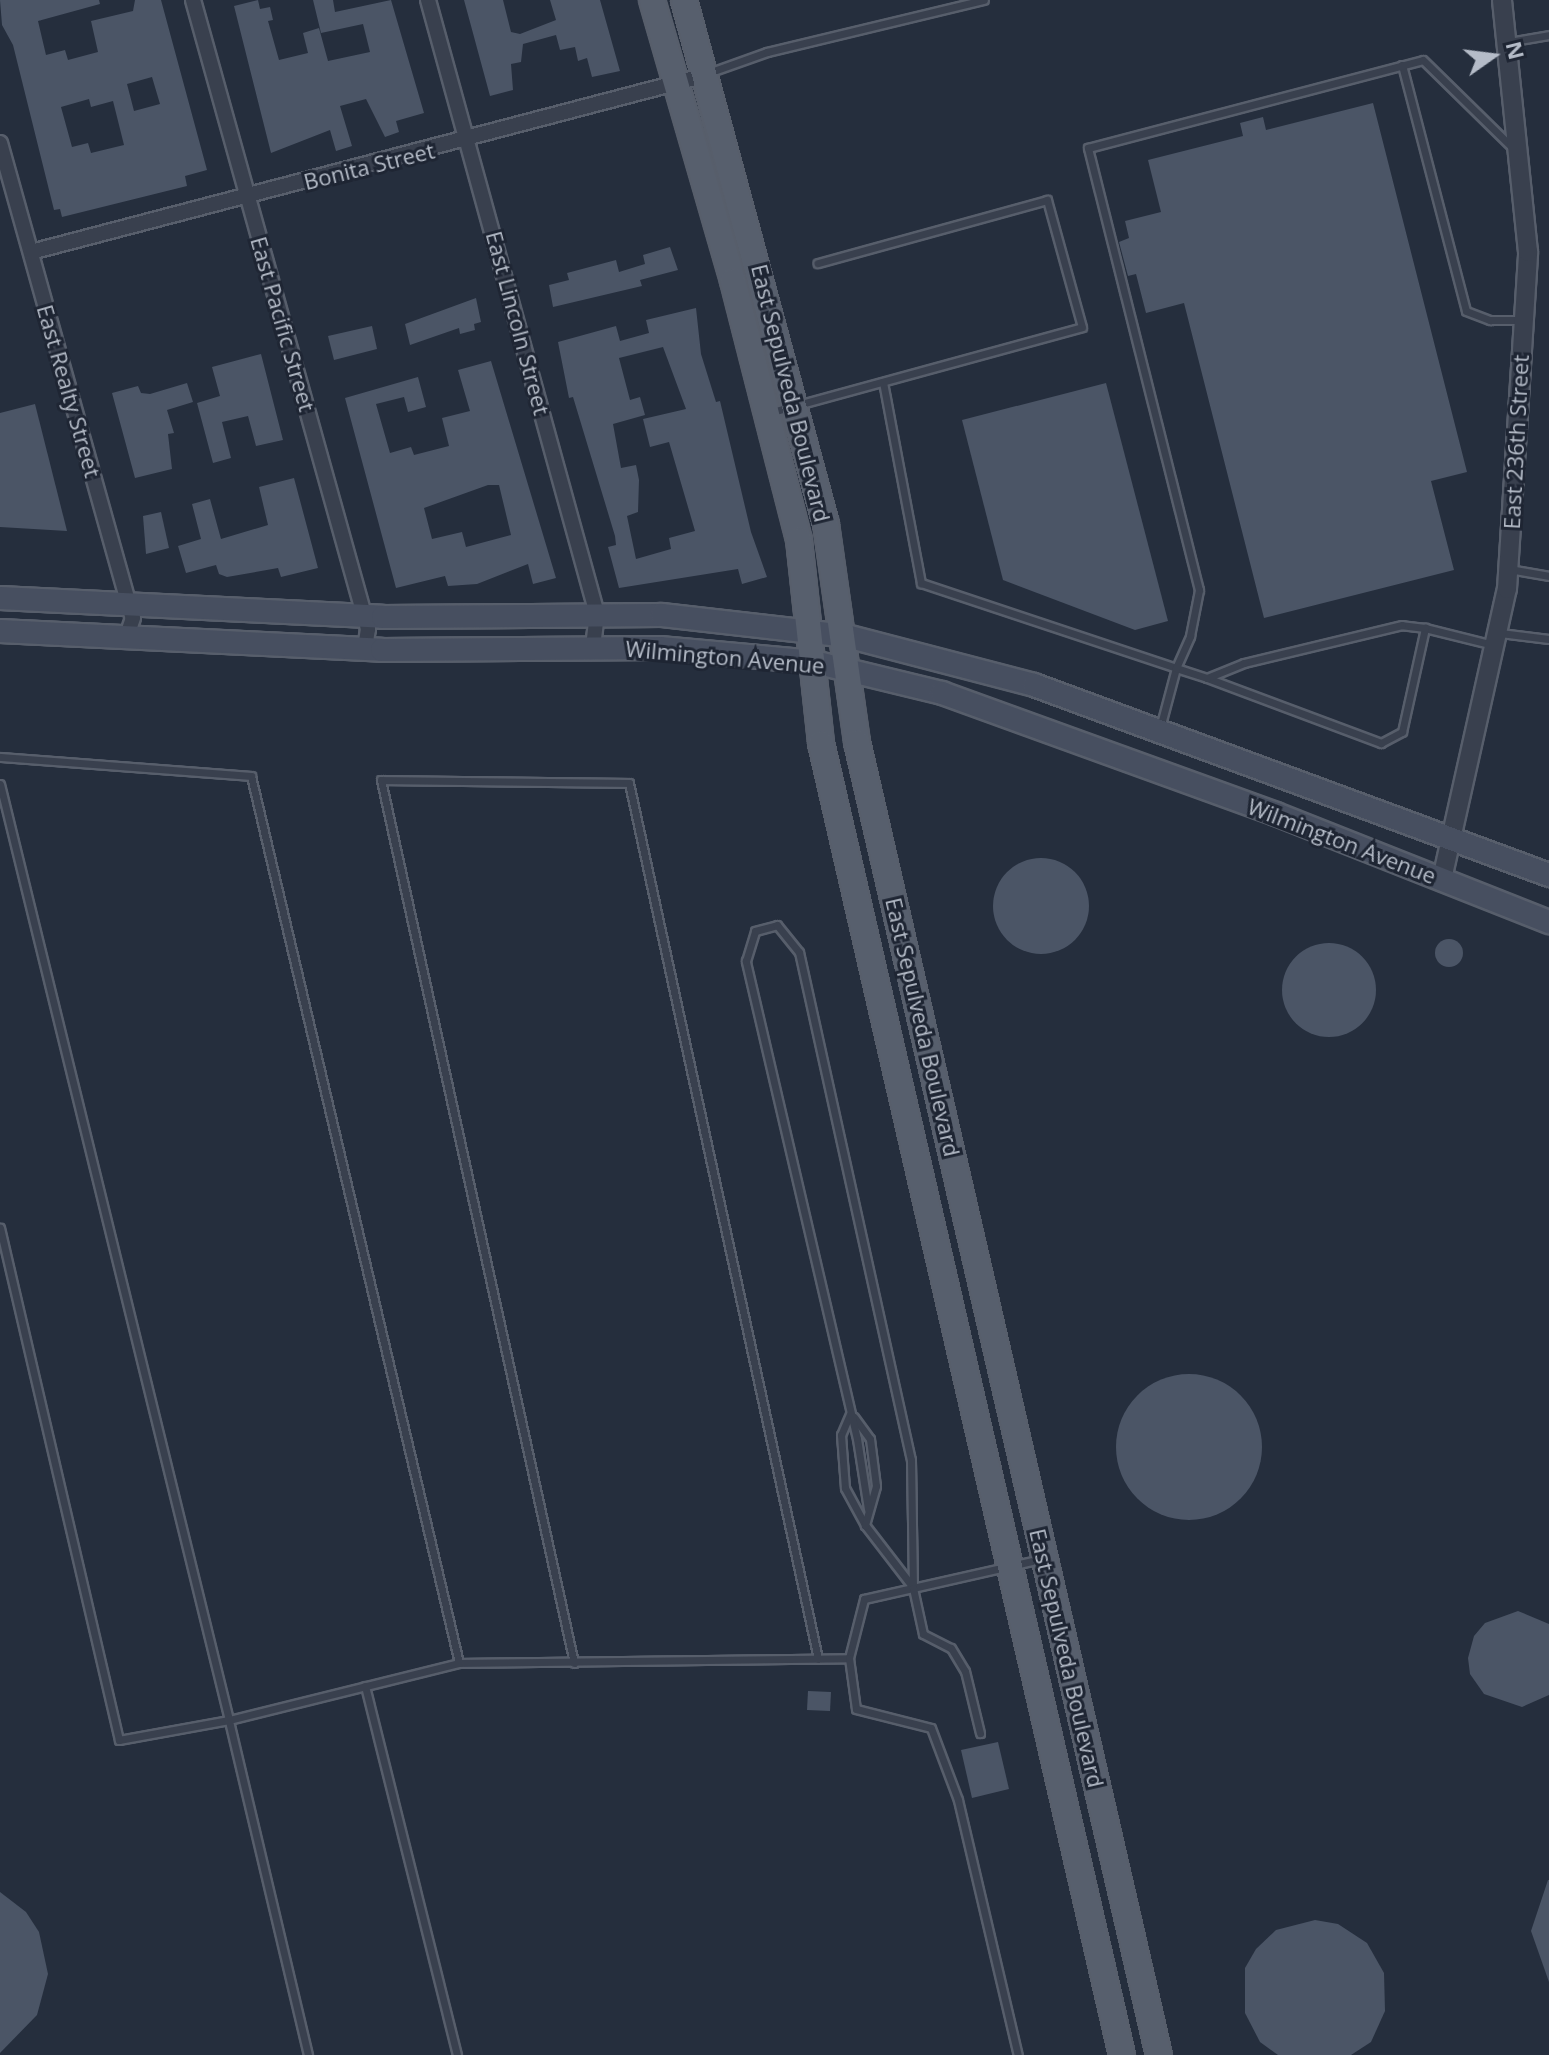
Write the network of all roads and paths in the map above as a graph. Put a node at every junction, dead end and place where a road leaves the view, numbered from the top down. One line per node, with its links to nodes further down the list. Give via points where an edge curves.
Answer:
1 (193, 0): 16 (street, East Pacific Street)
2 (428, 0): 12 (street, East Lincoln Street)
3 (652, 0): 11 (main road, East Sepulveda Boulevard)
4 (684, 0): 10 (main road, East Sepulveda Boulevard)
5 (984, 0): 10 (lane, via 767,52)
6 (1502, 0): 8 (street, East 236th Street)
7 (1549, 35): 8 (lane)
8 (1506, 42): 14 (street, East 236th Street)
9 (1402, 65): 14 (lane, via 1423,60); 19 (lane, via 1466,311 1490,320); 39 (lane, via 1088,148 1199,590 1190,636)
10 (706, 75): 11 (street, Bonita Street); 21 (main road, East Sepulveda Boulevard)
11 (675, 84): 12 (street, Bonita Street); 22 (main road, East Sepulveda Boulevard)
12 (467, 140): 16 (street, Bonita Street); 27 (street, East Lincoln Street)
13 (0, 143): 15 (street, East Realty Street)
14 (1517, 153): 19 (street, East 236th Street, via 1528,252)
15 (4, 176): 17 (street, East Realty Street)
16 (248, 197): 17 (street, Bonita Street); 28 (street, East Pacific Street)
17 (31, 252): 26 (street, East Realty Street)
18 (818, 263): 20 (lane, via 1047,200 1082,327)
19 (1524, 320): 23 (street, East 236th Street)
20 (883, 382): 21 (lane); 39 (lane, via 921,583)
21 (797, 406): 22 (lane); 32 (main road, East Sepulveda Boulevard)
22 (767, 414): 30 (main road, East Sepulveda Boulevard, via 799,540)
23 (1509, 569): 24 (lane); 34 (street, East 236th Street)
24 (1549, 576)
25 (0, 598): 26 (main road, Wilmington Avenue)
26 (129, 604): 28 (main road, Wilmington Avenue); 33 (street, East Realty Street, via 133,618)
27 (597, 614): 28 (main road, Wilmington Avenue); 30 (main road, Wilmington Avenue); 37 (street, East Lincoln Street)
28 (365, 617): 36 (street, East Pacific Street)
29 (1425, 628): 34 (lane); 41 (lane, via 1402,625 1244,663); 41 (lane, via 1402,732 1381,743)
30 (810, 630): 32 (main road, Wilmington Avenue); 38 (main road, East Sepulveda Boulevard)
31 (0, 631): 33 (main road, Wilmington Avenue)
32 (846, 636): 40 (main road, East Sepulveda Boulevard); 42 (main road, Wilmington Avenue, via 1007,677)
33 (126, 638): 36 (main road, Wilmington Avenue)
34 (1496, 639): 35 (lane); 45 (street, East 236th Street)
35 (1549, 639)
36 (365, 648): 37 (main road, Wilmington Avenue)
37 (593, 648): 38 (main road, Wilmington Avenue, via 660,648)
38 (814, 662): 40 (main road, Wilmington Avenue); 54 (main road, East Sepulveda Boulevard, via 821,743)
39 (1176, 668): 41 (lane); 42 (lane)
40 (850, 669): 47 (main road, Wilmington Avenue, via 956,698); 53 (main road, East Sepulveda Boulevard, via 857,742)
41 (1207, 678)
42 (1159, 730): 45 (main road, Wilmington Avenue)
43 (0, 757): 58 (lane, via 251,776)
44 (0, 784): 61 (lane)
45 (1452, 839): 46 (main road, Wilmington Avenue); 47 (street, East 236th Street)
46 (1549, 875)
47 (1442, 879): 48 (main road, Wilmington Avenue)
48 (1549, 922)
49 (0, 1228): 61 (lane, via 119,1740)
50 (851, 1412): 51 (lane); 51 (lane, via 870,1439 876,1486); 52 (lane, via 841,1435 845,1488); 55 (lane, via 746,961 755,931 777,925 799,952 911,1460)
51 (868, 1509): 52 (lane)
52 (865, 1525): 55 (lane)
53 (1043, 1559): 54 (lane); 67 (main road, East Sepulveda Boulevard)
54 (1010, 1566): 55 (lane); 66 (main road, East Sepulveda Boulevard)
55 (913, 1588): 56 (lane, via 864,1599); 62 (lane, via 923,1634 951,1648 965,1671)
56 (849, 1658): 57 (lane); 65 (lane, via 856,1709 931,1728 958,1800)
57 (818, 1659): 59 (lane); 59 (lane, via 629,783 381,780)
58 (459, 1663): 59 (lane); 60 (lane)
59 (574, 1663)
60 (365, 1686): 61 (lane); 64 (lane)
61 (229, 1720): 63 (lane)
62 (980, 1733)
63 (308, 2055)
64 (457, 2055)
65 (1018, 2055)
66 (1122, 2055)
67 (1159, 2055)

